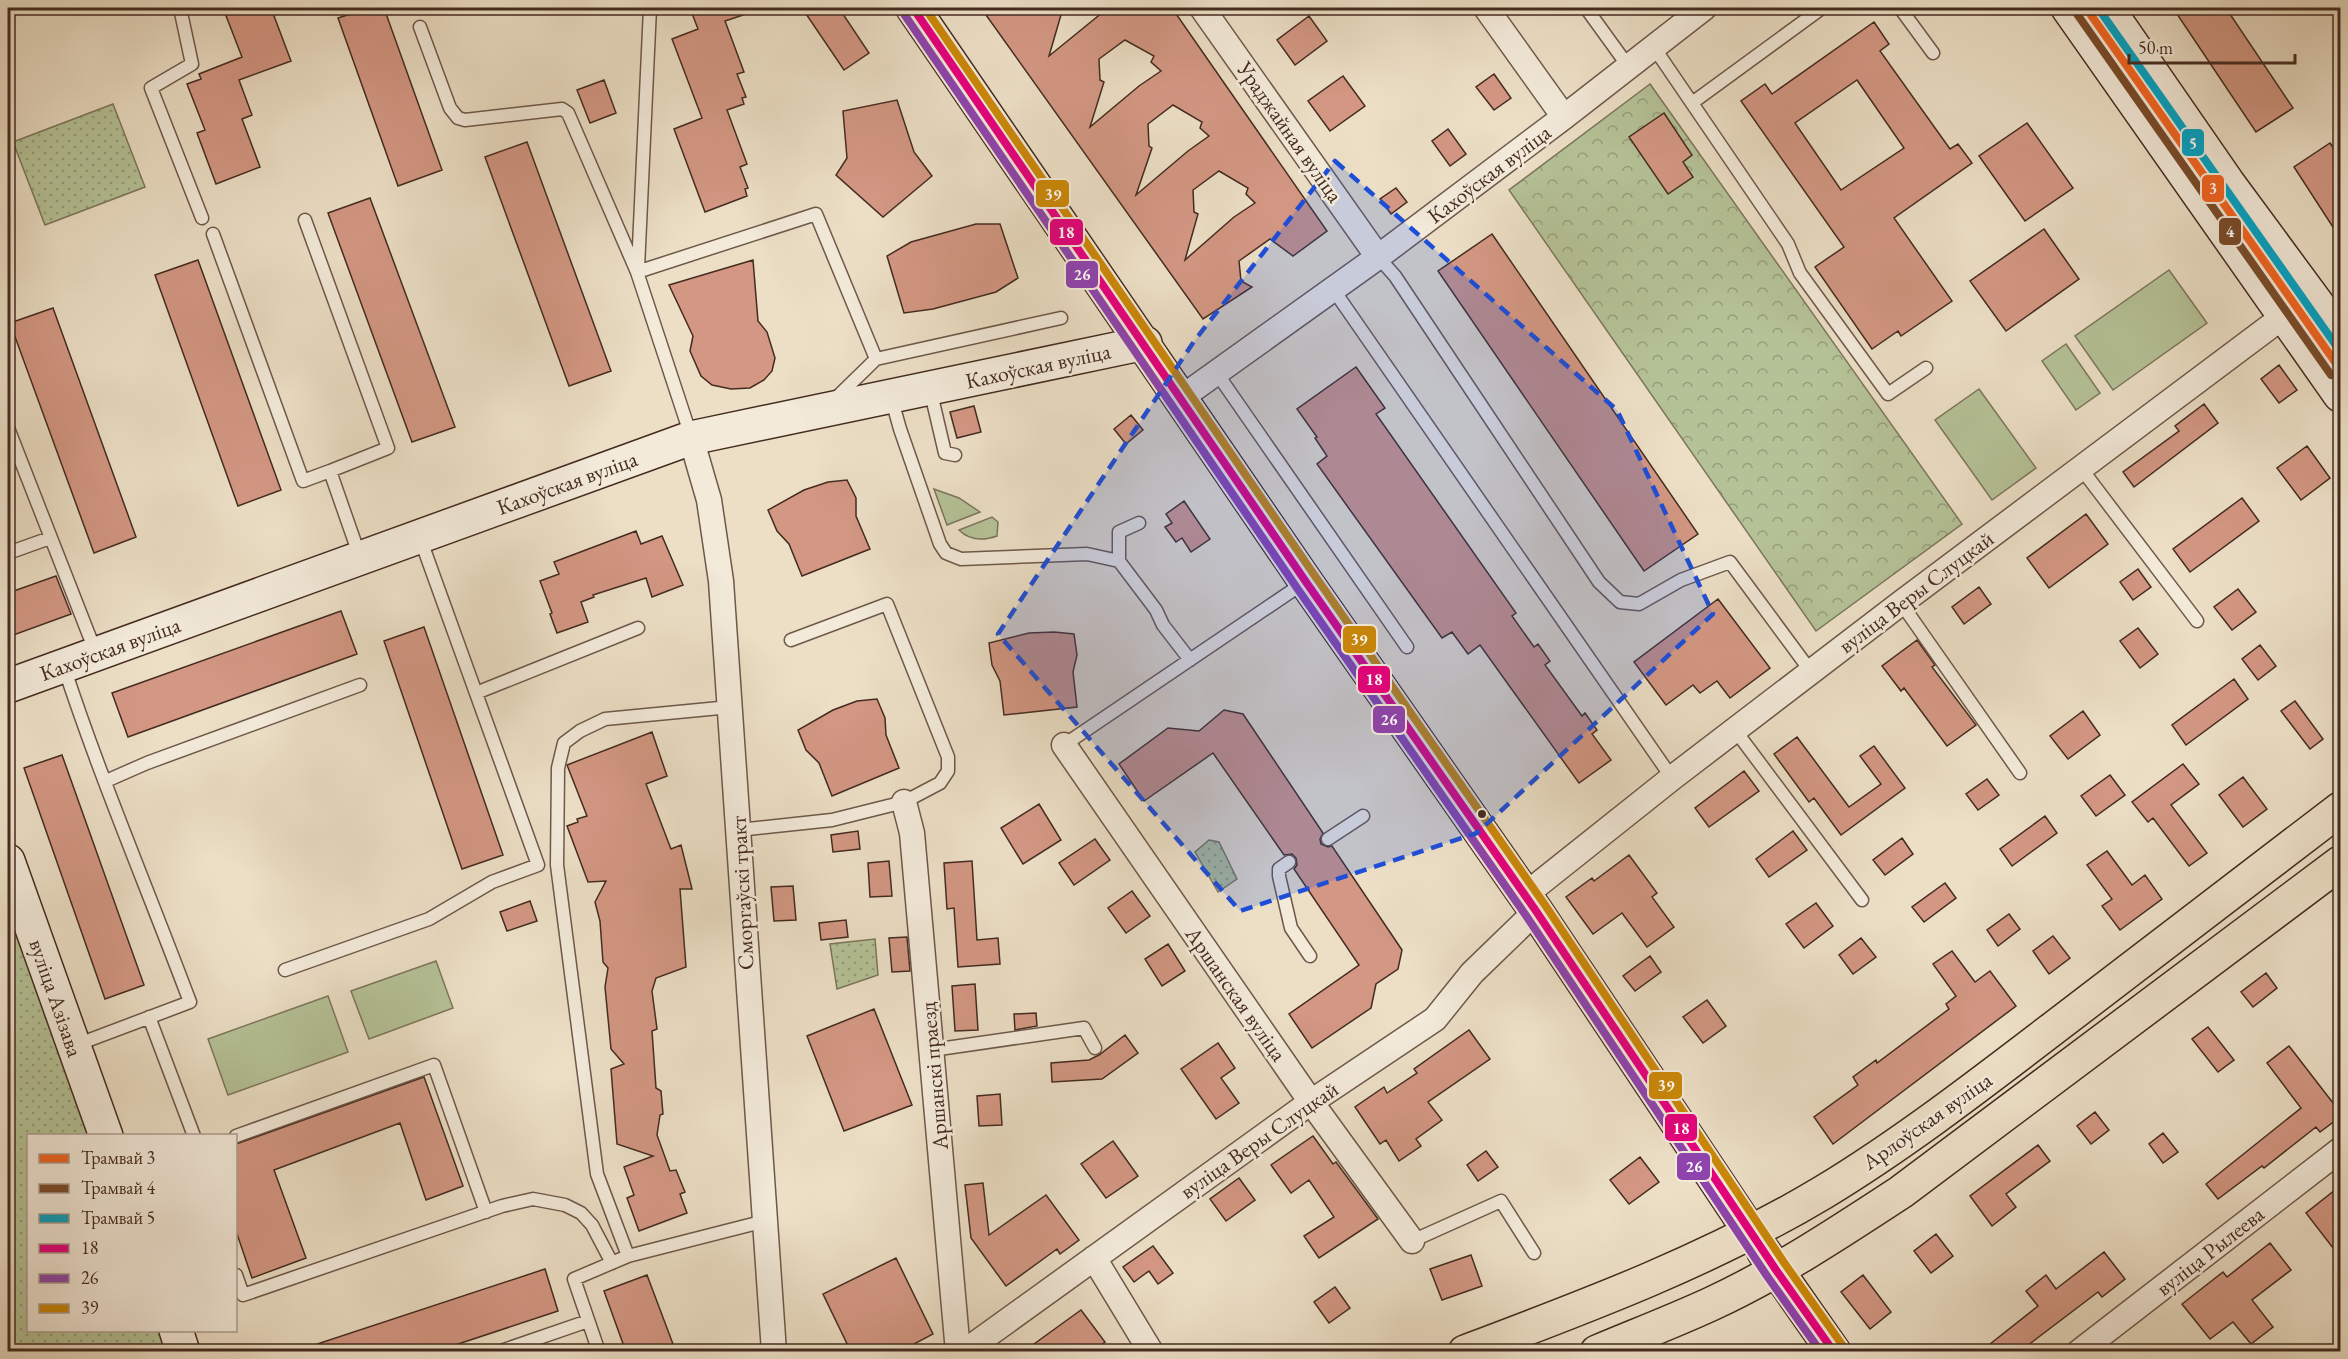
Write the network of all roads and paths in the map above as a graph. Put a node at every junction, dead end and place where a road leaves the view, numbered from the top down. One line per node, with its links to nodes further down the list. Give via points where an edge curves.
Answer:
1 (180, 8): 18 (lane, via 192,64 151,88)
2 (650, 8): 22 (lane)
3 (913, 8): 28 (street)
4 (1202, 8): 21 (street, Ураджайная вуліца)
5 (1486, 8): 17 (street)
6 (1586, 8): 15 (lane)
7 (1704, 8): 13 (street, Кахоўская вуліца)
8 (1822, 8): 16 (lane)
9 (1900, 8): 14 (lane)
10 (2068, 8): 25 (street)
11 (2107, 8): 24 (street)
12 (420, 27): 22 (lane, via 450,108 458,118 562,109 568,113)
13 (1653, 46): 15 (street, Кахоўская вуліца); 16 (lane)
14 (1933, 53)
15 (1628, 66): 17 (street, Кахоўская вуліца)
16 (1692, 103): 30 (lane, via 1788,244 1800,273 1888,394)
17 (1564, 117): 21 (street, Кахоўская вуліца)
18 (202, 218)
19 (304, 220): 41 (lane, via 388,448)
20 (213, 234): 41 (lane, via 303,481)
21 (1378, 257): 23 (street, Кахоўская вуліца); 57 (lane, via 1395,276 1599,582 1620,602 1639,604 1681,580 1730,562)
22 (638, 272): 29 (lane, via 816,214); 38 (lane)
23 (1333, 289): 31 (street, Кахоўская вуліца); 65 (lane)
24 (2312, 296): 25 (street, вуліца Веры Слуцкай); 27 (street)
25 (2285, 316): 33 (street); 40 (street, вуліца Веры Слуцкай)
26 (1062, 318): 29 (lane)
27 (2340, 335)
28 (1145, 344): 32 (street, Кахоўская вуліца); 35 (street)
29 (876, 359): 36 (lane)
30 (1926, 368)
31 (1216, 372): 35 (street, Кахоўская вуліца); 53 (lane)
32 (930, 388): 34 (street, Кахоўская вуліца); 39 (lane, via 945,453)
33 (2340, 395)
34 (891, 396): 36 (street, Кахоўская вуліца); 47 (lane, via 936,534 950,556 966,560 1088,554)
35 (1181, 398): 48 (street)
36 (824, 410): 38 (street, Кахоўская вуліца)
37 (8, 428): 44 (lane)
38 (691, 438): 43 (street, Кахоўская вуліца); 61 (street, Сморгаўскі тракт, via 716,534)
39 (955, 455)
40 (2080, 467): 49 (street, вуліца Веры Слуцкай); 50 (lane)
41 (330, 471): 46 (lane)
42 (1139, 523): 47 (lane, via 1119,532)
43 (420, 537): 46 (street, Кахоўская вуліца); 60 (lane)
44 (50, 538): 45 (lane); 54 (lane)
45 (8, 553)
46 (360, 558): 54 (street, Кахоўская вуліца)
47 (1119, 561): 55 (lane)
48 (1306, 582): 55 (lane); 76 (street)
49 (1901, 603): 57 (street, вуліца Веры Слуцкай); 64 (lane)
50 (2196, 621)
51 (638, 628): 60 (lane)
52 (791, 640): 67 (lane, via 887,604 948,757 948,771 940,783)
53 (1407, 647)
54 (97, 654): 56 (street, Кахоўская вуліца)
55 (1190, 660): 63 (lane)
56 (63, 666): 59 (street, Кахоўская вуліца); 66 (lane)
57 (1812, 673): 62 (street, вуліца Веры Слуцкай)
58 (360, 685): 66 (lane)
59 (8, 686)
60 (476, 693): 78 (lane, via 538,865 492,882 429,919)
61 (730, 707): 70 (street, Сморгаўскі тракт); 93 (lane, via 605,719 564,743 558,768 557,865 597,1174)
62 (1735, 730): 65 (street, вуліца Веры Слуцкай); 75 (lane)
63 (1064, 745): 83 (street, Аршанская вуліца)
64 (2020, 773)
65 (1672, 778): 76 (street, вуліца Веры Слуцкай)
66 (106, 781): 79 (lane, via 190,1002)
67 (904, 802): 70 (lane, via 832,820); 82 (street, Аршанскі праезд, via 912,833)
68 (2340, 809): 90 (main road, Арлоўская вуліца, via 1948,1108 1823,1192)
69 (1363, 816): 71 (lane)
70 (739, 830): 89 (street, Сморгаўскі тракт)
71 (1328, 839)
72 (8, 861): 80 (street, вуліца Азізава, via 76,1057)
73 (1289, 862): 77 (lane, via 1279,869 1279,876 1291,928)
74 (2340, 863): 96 (main road, Арлоўская вуліца, via 1901,1192)
75 (1862, 900)
76 (1531, 903): 83 (street, вуліца Веры Слуцкай, via 1435,1019); 90 (street)
77 (1310, 956)
78 (285, 970)
79 (149, 1017): 80 (lane); 85 (lane)
80 (72, 1046): 84 (street, вуліца Азізава)
81 (1095, 1048): 82 (lane, via 1084,1028)
82 (932, 1050): 104 (street, Аршанскі праезд)
83 (1311, 1102): 91 (street, Аршанская вуліца); 94 (street, вуліца Веры Слуцкай)
84 (105, 1134)
85 (193, 1134)
86 (237, 1136): 88 (lane, via 434,1065)
87 (2340, 1150): 110 (street, вуліца Рылеева)
88 (486, 1212): 95 (lane, via 533,1199 565,1205 581,1213 592,1225); 97 (lane, via 243,1295)
89 (765, 1221): 93 (lane); 103 (street, Сморгаўскі тракт)
90 (1751, 1233): 96 (main road); 107 (main road, Арлоўская вуліца, via 1688,1263)
91 (1412, 1241): 92 (lane, via 1501,1201)
92 (1534, 1253)
93 (628, 1256): 95 (lane)
94 (1094, 1258): 105 (street, вуліца Веры Слуцкай); 106 (street)
95 (612, 1263): 98 (lane, via 574,1279)
96 (1776, 1270): 108 (main road, Арлоўская вуліца, via 1712,1303); 109 (main road)
97 (237, 1278)
98 (588, 1321): 101 (lane); 102 (lane)
99 (177, 1332): 100 (street)
100 (183, 1352)
101 (498, 1352)
102 (599, 1352)
103 (774, 1352)
104 (958, 1352)
105 (964, 1352)
106 (1151, 1352)
107 (1466, 1352)
108 (1597, 1352)
109 (1834, 1352)
110 (2079, 1352)

